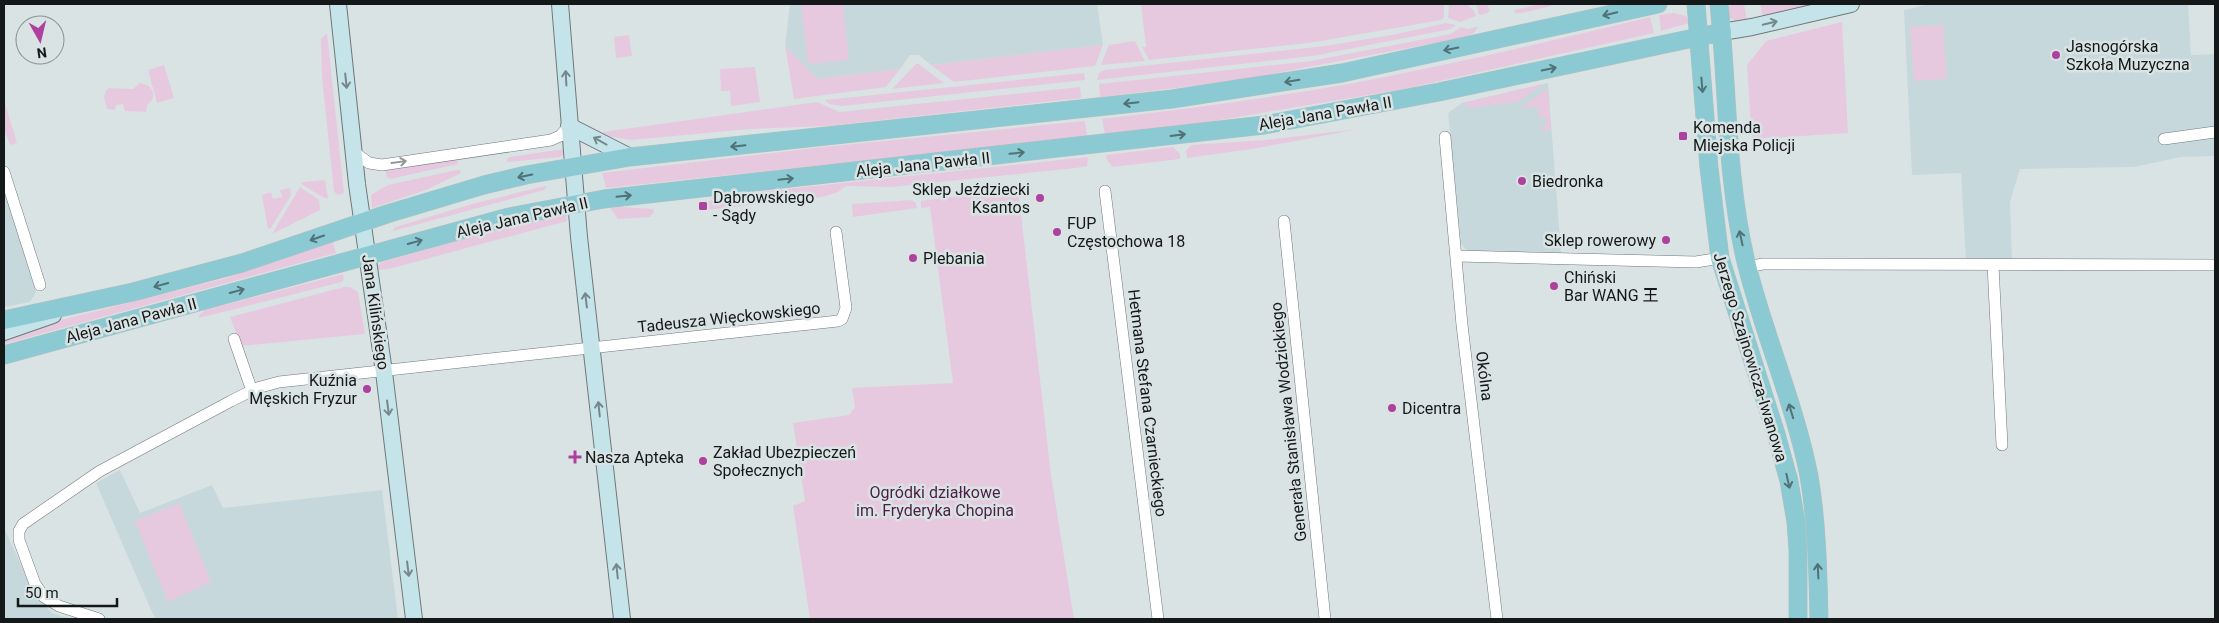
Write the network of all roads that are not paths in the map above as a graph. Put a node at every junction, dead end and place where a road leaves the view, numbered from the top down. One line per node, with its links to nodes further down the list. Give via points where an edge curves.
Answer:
1 (338, 4): 13 (street, Jana Kilińskiego, one-way to 13)
2 (560, 4): 9 (street, one-way to 2)
3 (1658, 4): 14 (main road, Aleja Jana Pawła II, one-way to 14, via 1342,73 1255,87 1172,99)
4 (1696, 4): 8 (main road, Jerzego Szajnowicza-Iwanowa)
5 (1719, 4): 7 (main road, Jerzego Szajnowicza-Iwanowa)
6 (1851, 4): 7 (street, Aleja Jana Pawła II, one-way to 6)
7 (1722, 32): 8 (main road, Aleja Jana Pawła II); 27 (main road, Jerzego Szajnowicza-Iwanowa, one-way to 7, via 1732,169)
8 (1698, 36): 18 (main road, Aleja Jana Pawła II, one-way to 8, via 1264,124 1466,86); 24 (main road, Jerzego Szajnowicza-Iwanowa, one-way to 24)
9 (569, 126): 13 (street, one-way to 9, via 369,163 382,165 551,140); 14 (street, one-way to 9); 15 (street)
10 (2215, 132): 12 (street)
11 (1445, 137): 23 (street, Okólna)
12 (2164, 139)
13 (354, 152): 20 (street, Jana Kilińskiego)
14 (630, 157): 15 (main road, Aleja Jana Pawła II)
15 (573, 167): 18 (street); 20 (main road, Aleja Jana Pawła II, one-way to 20, via 484,185)
16 (4, 172): 28 (street)
17 (1105, 190): 41 (street, Hetmana Stefana Czarnieckiego)
18 (576, 204): 22 (main road, Aleja Jana Pawła II, one-way to 18, via 509,217); 33 (street, one-way to 18)
19 (1284, 221): 42 (street, Generała Stanisława Wodzickiego)
20 (363, 222): 22 (street, Jana Kilińskiego); 29 (main road, Aleja Jana Pawła II, one-way to 29, via 242,263)
21 (836, 232): 33 (street, Tadeusza Więckowskiego, via 846,308 838,321)
22 (368, 255): 34 (main road, Aleja Jana Pawła II, one-way to 22); 35 (street, Jana Kilińskiego)
23 (1457, 256): 24 (street, via 1696,262); 43 (street, Okólna, via 1462,325)
24 (1720, 258): 44 (main road, Jerzego Szajnowicza-Iwanowa, one-way to 44, via 1789,481 1798,550)
25 (1993, 265): 26 (street); 27 (street, via 1763,264); 37 (street)
26 (2215, 265)
27 (1748, 267): 45 (main road, Jerzego Szajnowicza-Iwanowa, one-way to 27, via 1809,476)
28 (40, 285)
29 (86, 302): 30 (main road, Aleja Jana Pawła II); 31 (street)
30 (4, 320)
31 (4, 332)
32 (234, 339): 36 (street)
33 (592, 349): 35 (street); 40 (street, one-way to 33)
34 (4, 355)
35 (384, 372): 36 (street, via 279,382); 39 (street, Jana Kilińskiego, one-way to 39)
36 (252, 391): 38 (street, via 100,471 23,524 19,531 22,548 35,584 44,597 60,606)
37 (2002, 445)
38 (100, 619)
39 (414, 619)
40 (622, 619)
41 (1158, 619)
42 (1325, 619)
43 (1497, 619)
44 (1798, 619)
45 (1820, 619)

